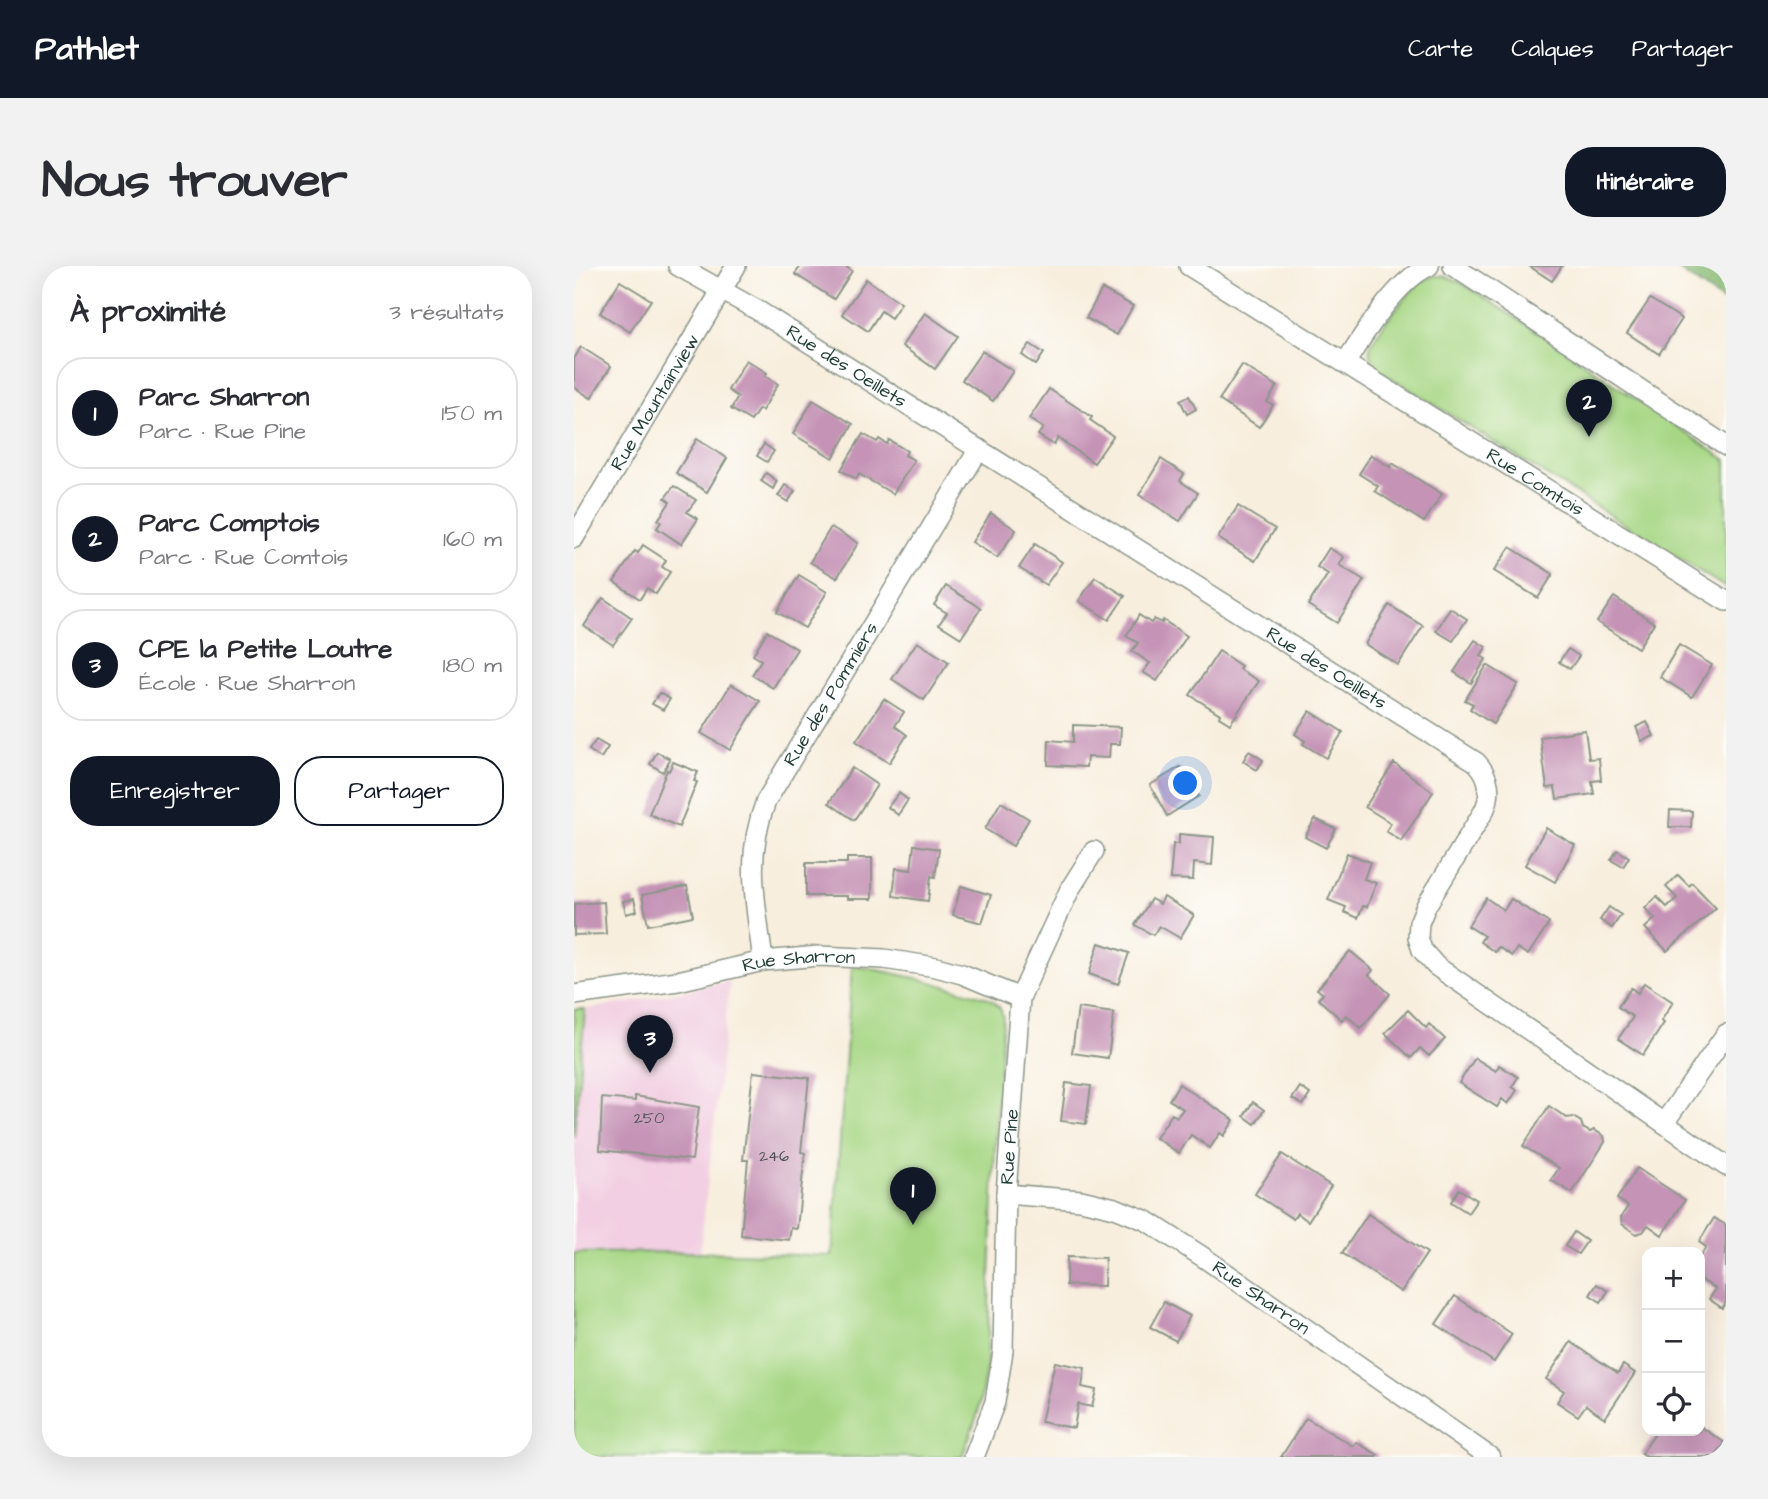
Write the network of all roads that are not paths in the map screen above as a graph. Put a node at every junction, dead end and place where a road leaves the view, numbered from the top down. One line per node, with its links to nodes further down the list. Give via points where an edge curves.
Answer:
1 (678, 266): 6 (street, Rue des Oeillets)
2 (736, 266): 6 (street, Rue Mountainview)
3 (1189, 266): 7 (street, Rue Comtois)
4 (1429, 266): 7 (street, via 1398,292)
5 (1453, 266): 8 (street)
6 (722, 290): 9 (street, Rue des Oeillets); 10 (street, Rue Mountainview)
7 (1345, 363): 11 (street, Rue Comtois)
8 (1726, 446)
9 (979, 449): 13 (street, Rue des Pommiers, via 766,801 757,825 752,868); 17 (street, Rue des Oeillets, via 1476,762 1487,779 1487,805 1421,916 1418,937 1422,950 1436,966)
10 (574, 538)
11 (1726, 601)
12 (1094, 851): 15 (street, Rue Pine, via 1070,889)
13 (763, 961): 14 (street, Rue Sharron, via 678,981); 15 (street, Rue Sharron, via 819,956 910,962 962,974)
14 (574, 995)
15 (1020, 998): 19 (street, Rue Pine)
16 (1726, 1034): 17 (street)
17 (1664, 1123): 18 (street, Rue des Oeillets)
18 (1726, 1166)
19 (1006, 1194): 20 (street, Rue Pine, via 1000,1377); 21 (street, Rue Sharron, via 1081,1200 1147,1222)
20 (974, 1457)
21 (1490, 1457)

